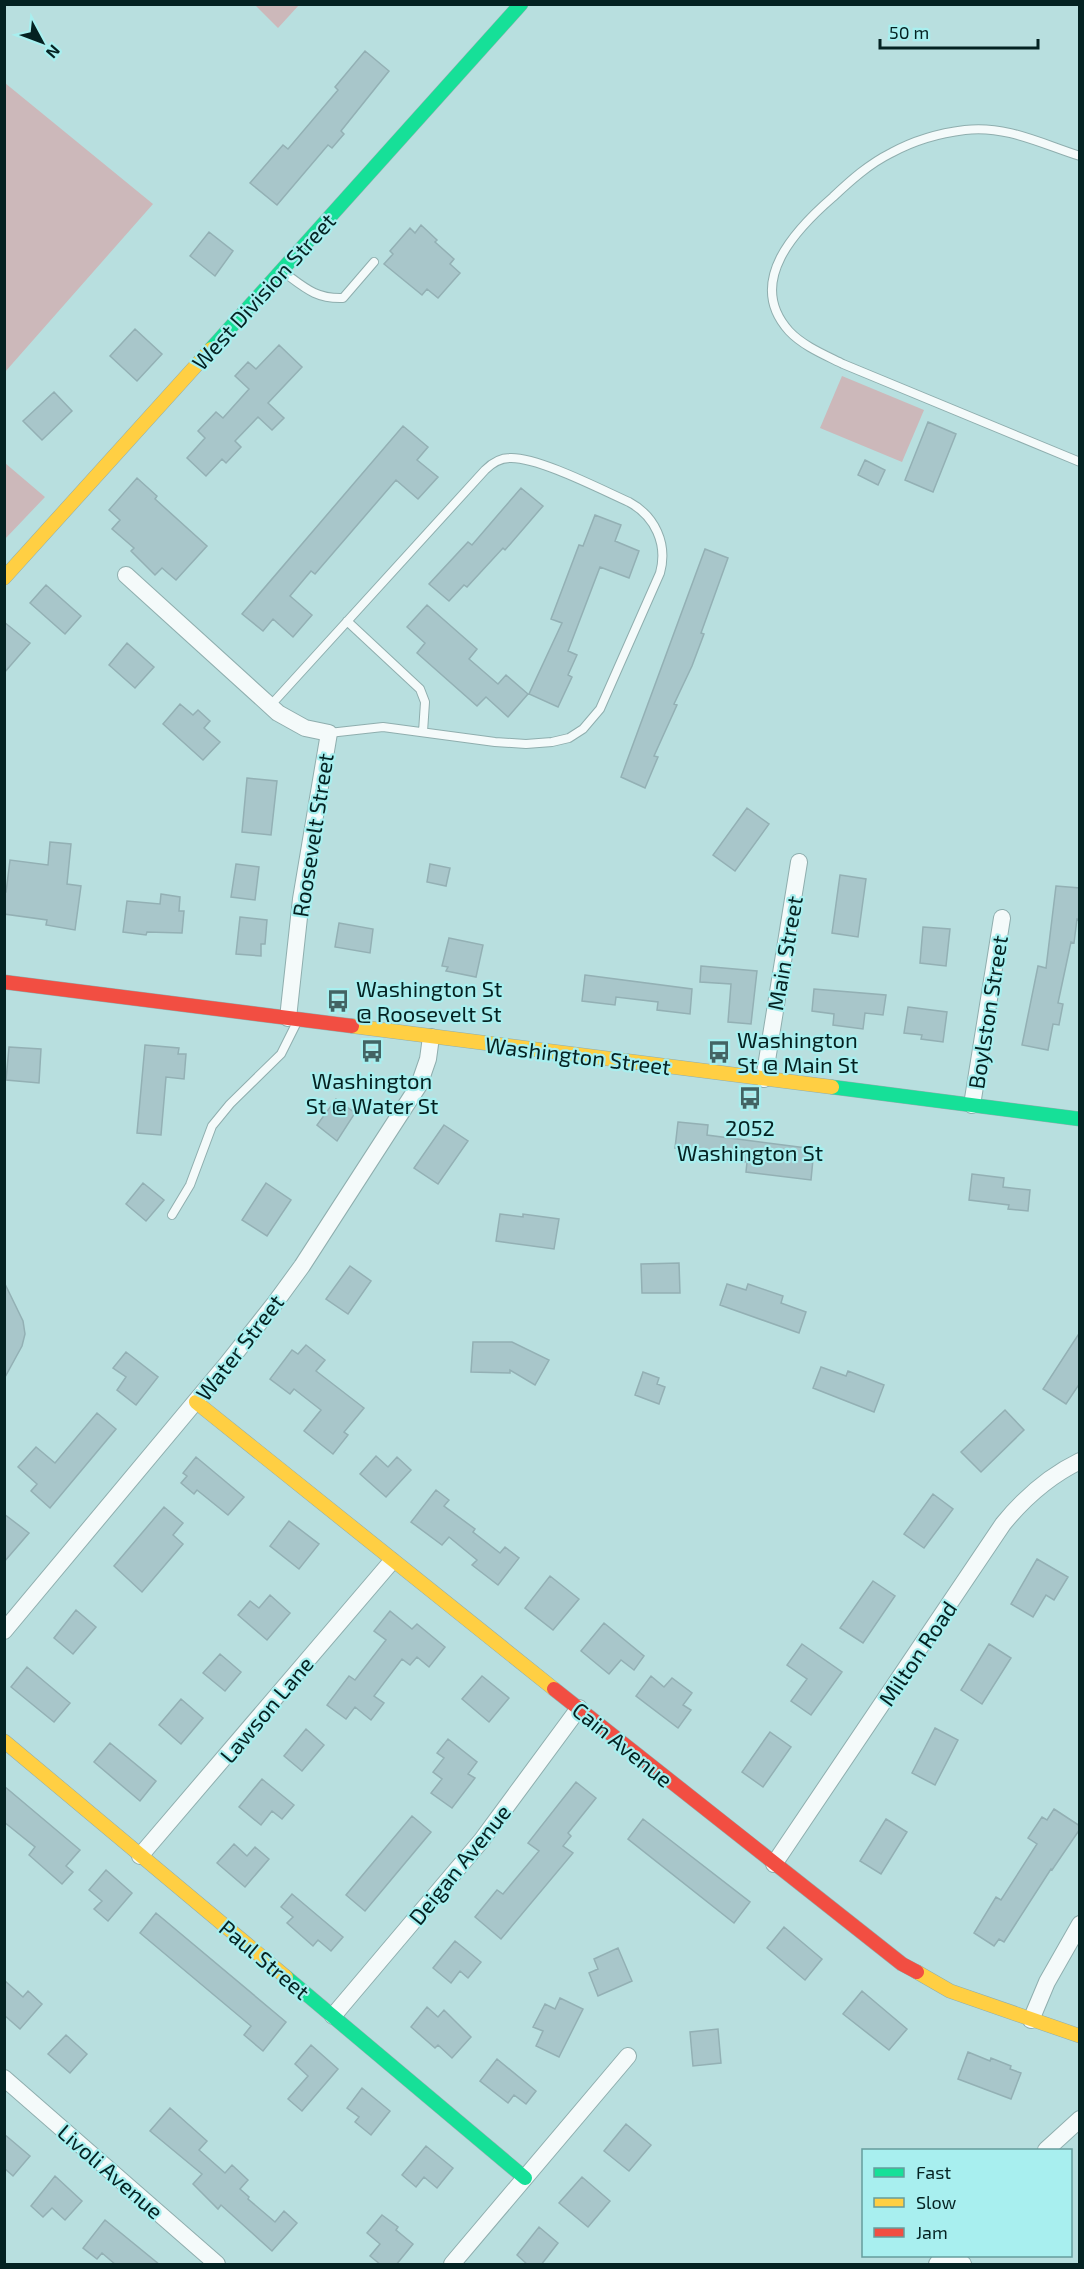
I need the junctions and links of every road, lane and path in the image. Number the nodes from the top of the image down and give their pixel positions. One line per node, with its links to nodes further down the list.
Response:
1 (521, 4): 4 (street, West Division Street)
2 (1080, 156): 5 (lane)
3 (374, 262): 4 (lane)
4 (282, 271): 7 (street, West Division Street)
5 (1080, 462)
6 (126, 575): 9 (street, Roosevelt Street)
7 (4, 578)
8 (347, 621): 9 (lane); 10 (lane); 10 (lane)
9 (270, 706): 11 (street, Roosevelt Street)
10 (423, 732): 11 (lane)
11 (329, 733): 15 (street, Roosevelt Street)
12 (799, 862): 17 (street, Main Street)
13 (1002, 918): 18 (street, Boylston Street)
14 (4, 982): 15 (street, Washington Street)
15 (293, 1018): 16 (street, Washington Street); 20 (lane)
16 (431, 1037): 17 (street, Washington Street); 21 (street, Water Street)
17 (764, 1079): 18 (street, Washington Street)
18 (972, 1105): 19 (street, Washington Street)
19 (1080, 1119)
20 (172, 1215)
21 (196, 1402): 23 (street, Cain Avenue); 24 (street, Water Street)
22 (1080, 1461): 28 (street, Milton Road)
23 (392, 1561): 25 (street, Cain Avenue); 27 (street, Lawson Lane)
24 (4, 1631)
25 (579, 1708): 28 (street, Cain Avenue); 30 (street, Deigan Avenue)
26 (4, 1741): 27 (street, Paul Street)
27 (140, 1856): 30 (street, Paul Street)
28 (774, 1864): 31 (street, Cain Avenue)
29 (1080, 1924): 31 (street)
30 (333, 2016): 37 (street, Paul Street)
31 (1031, 2020): 32 (street, Cain Avenue)
32 (1080, 2036)
33 (628, 2056): 37 (street)
34 (4, 2078): 38 (street, Livoli Avenue)
35 (1080, 2119): 36 (street)
36 (1048, 2149)
37 (525, 2178): 39 (street)
38 (217, 2265)
39 (452, 2265)

